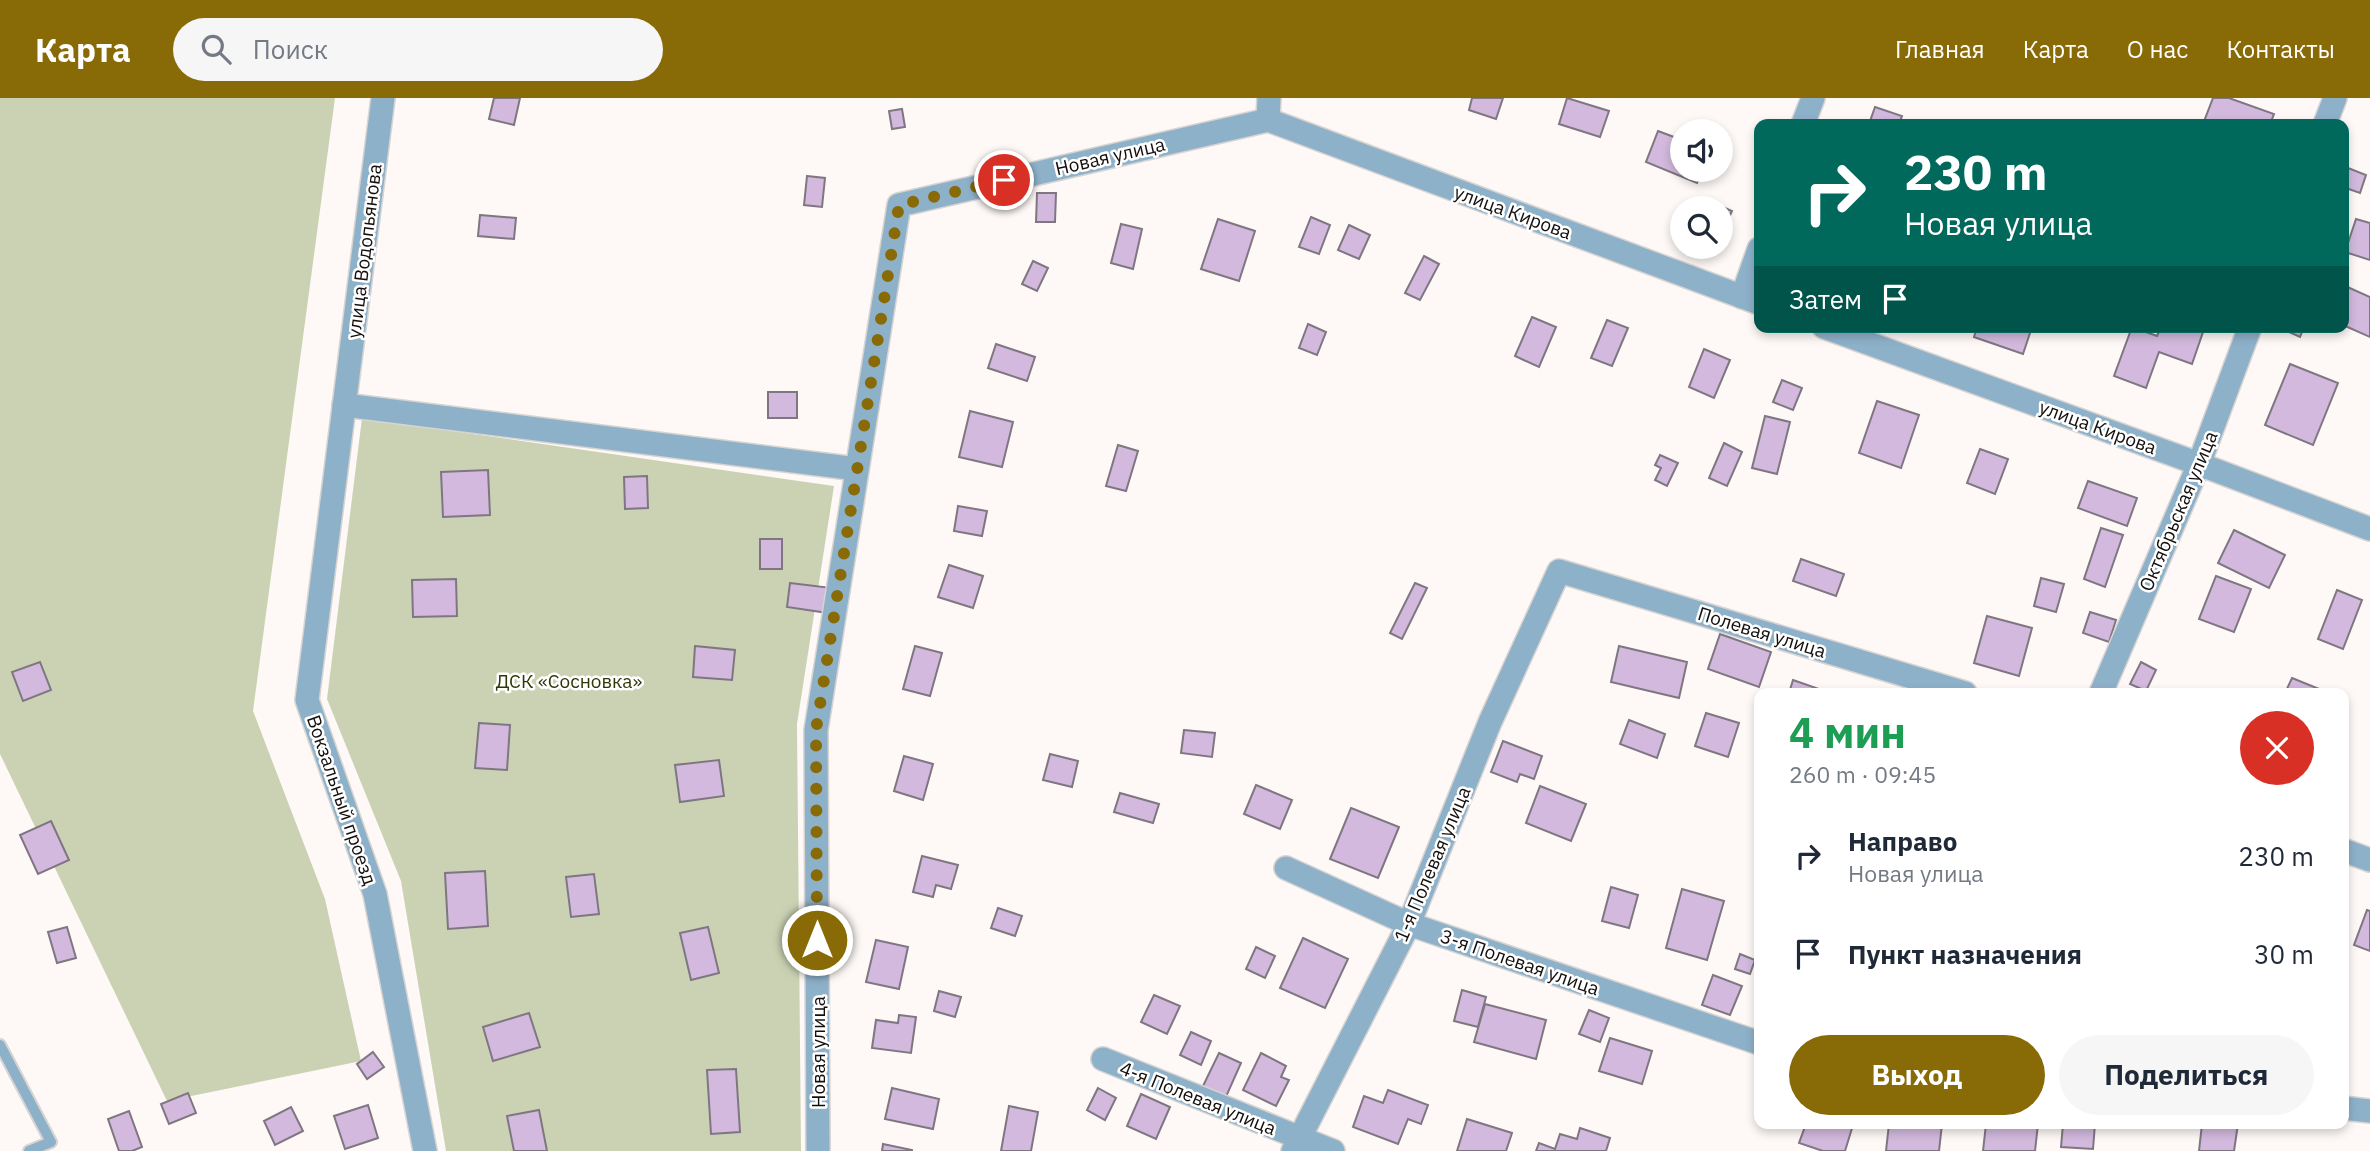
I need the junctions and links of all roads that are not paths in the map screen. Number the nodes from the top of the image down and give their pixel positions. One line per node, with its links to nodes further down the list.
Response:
1 (383, 98): 11 (street, улица Водопьянова)
2 (1813, 98): 5 (street)
3 (2335, 98): 6 (street)
4 (1268, 109): 8 (street, улица Кирова); 13 (street, Новая улица)
5 (1805, 119)
6 (2327, 119)
7 (1754, 277): 8 (street)
8 (1750, 300)
9 (1840, 333): 12 (street, улица Кирова)
10 (2248, 333): 12 (street, Октябрьская улица)
11 (344, 405): 13 (street); 29 (street, Вокзальный проезд)
12 (2199, 464): 14 (street, улица Кирова); 17 (street, Октябрьская улица)
13 (857, 469): 30 (street, Новая улица)
14 (2370, 529)
15 (1559, 571): 16 (street, Полевая улица); 21 (street, 1-я Полевая улица)
16 (1948, 688)
17 (2103, 688)
18 (2349, 852): 19 (street)
19 (2370, 859)
20 (1286, 868): 21 (street, 3-я Полевая улица)
21 (1409, 924): 22 (street, 3-я Полевая улица); 27 (street, 1-я Полевая улица)
22 (1754, 1041)
23 (0, 1045): 28 (lane)
24 (1103, 1059): 27 (street, 4-я Полевая улица)
25 (2349, 1109): 26 (street)
26 (2370, 1111)
27 (1296, 1145): 31 (street, 4-я Полевая улица)
28 (29, 1151)
29 (425, 1151)
30 (818, 1151)
31 (1334, 1151)

